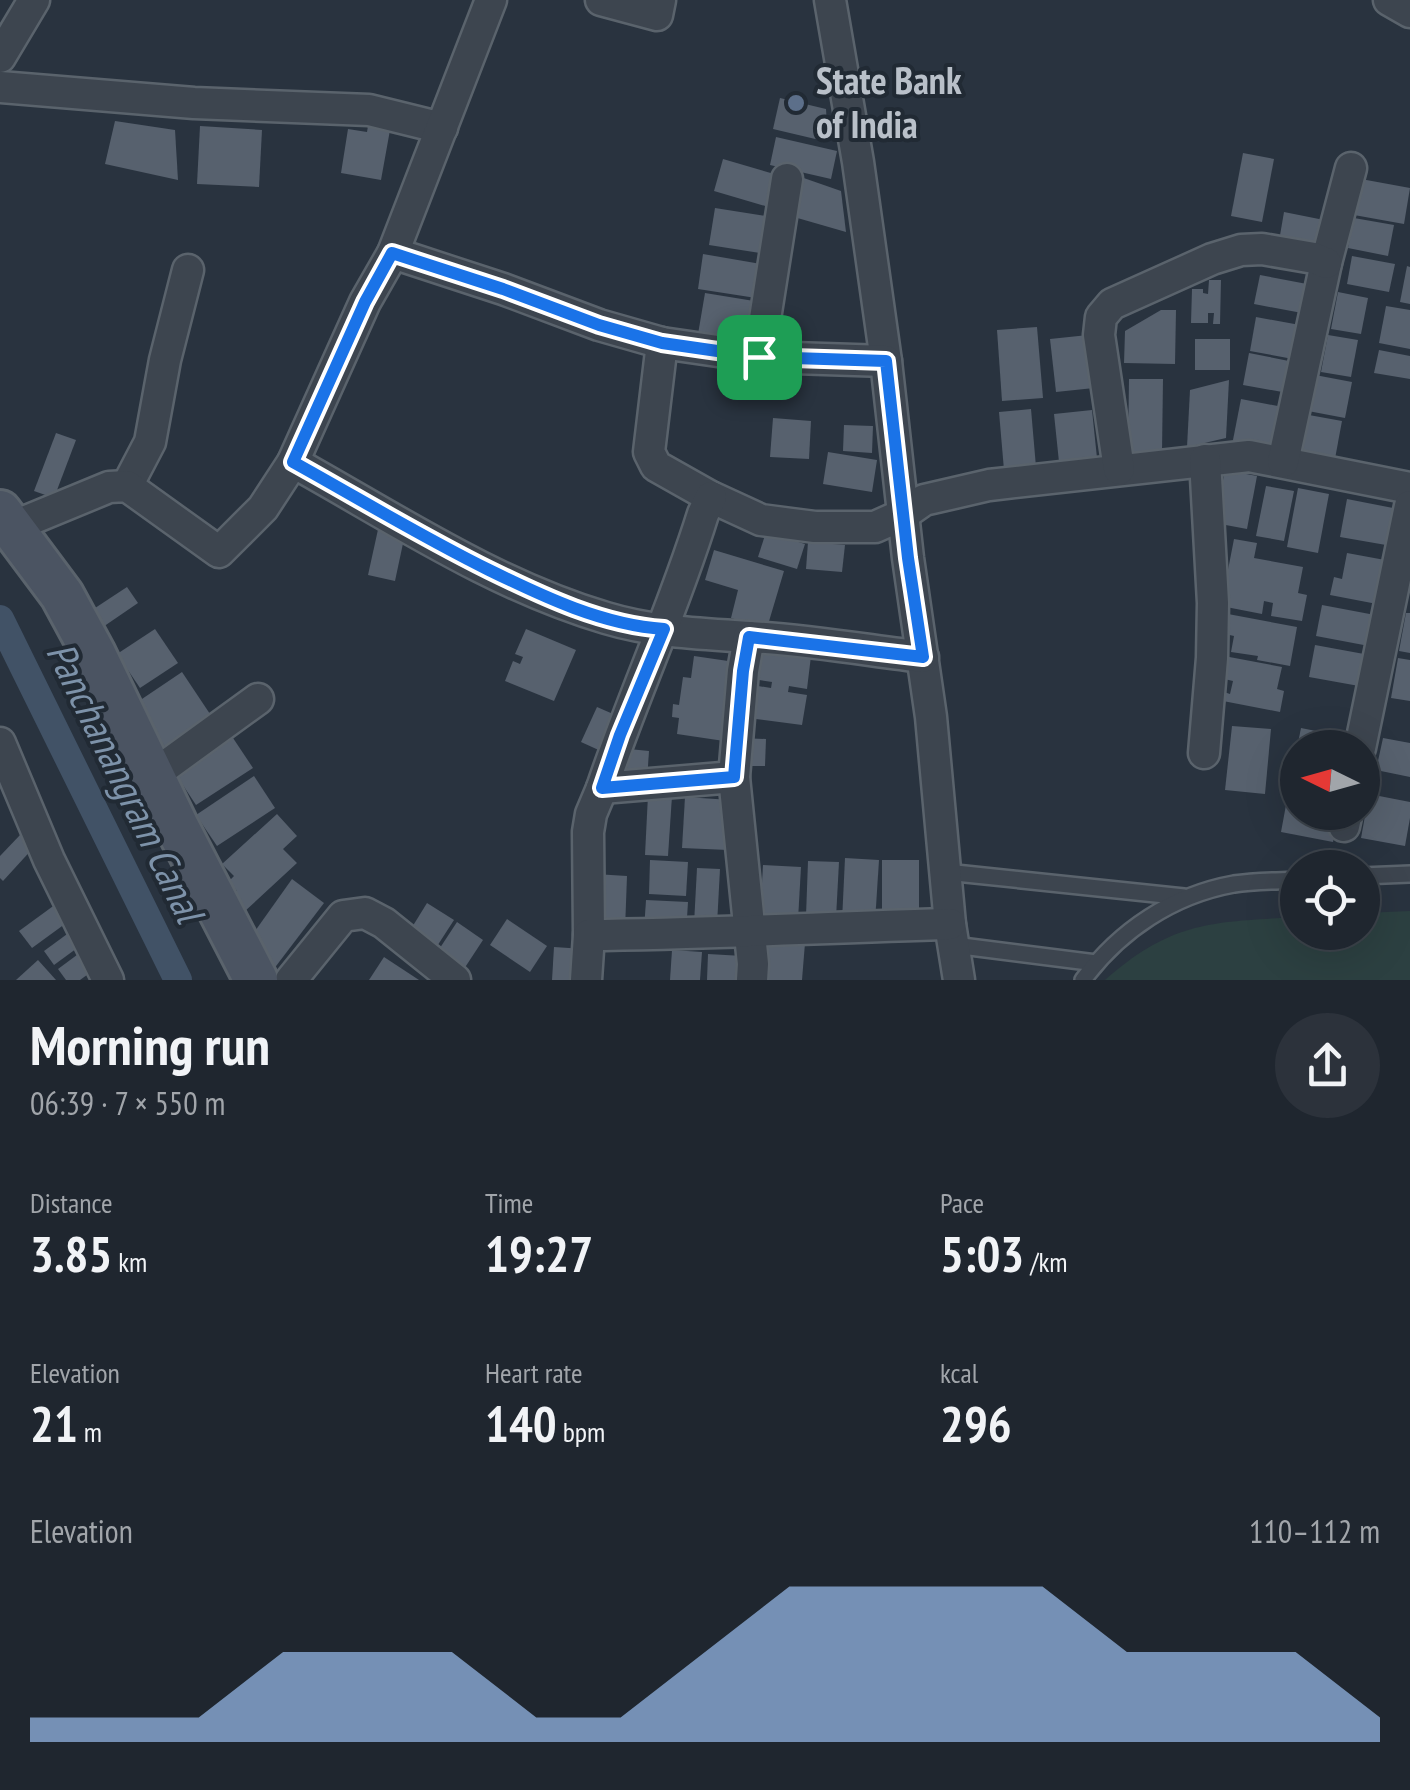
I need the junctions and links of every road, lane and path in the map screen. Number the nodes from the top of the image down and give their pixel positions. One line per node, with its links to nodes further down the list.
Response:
1 (34, 0): 8 (street)
2 (491, 0): 10 (street)
3 (600, 0): 4 (street)
4 (660, 0)
5 (830, 0): 18 (street)
6 (1389, 0): 7 (street)
7 (1410, 12)
8 (4, 41)
9 (0, 87): 10 (street)
10 (442, 128): 13 (street)
11 (1351, 168): 14 (street)
12 (788, 178): 17 (street)
13 (392, 253): 16 (street); 20 (street)
14 (1326, 263): 21 (street); 22 (street)
15 (188, 270): 23 (street)
16 (662, 343): 17 (street); 25 (street)
17 (759, 357): 18 (street)
18 (886, 361): 27 (street)
19 (1204, 460): 21 (street); 22 (street); 35 (street)
20 (293, 462): 23 (street); 29 (street)
21 (1283, 462): 24 (street)
22 (1119, 470): 27 (street)
23 (127, 486): 28 (street)
24 (1410, 488)
25 (711, 497): 27 (street); 29 (street)
26 (1410, 506): 33 (street)
27 (904, 514): 31 (street)
28 (6, 520): 36 (street)
29 (664, 629): 30 (street); 38 (street)
30 (749, 637): 31 (street); 37 (street)
31 (923, 657): 39 (street)
32 (258, 699): 36 (street)
33 (1364, 730)
34 (0, 744): 48 (street)
35 (1204, 752)
36 (152, 776): 49 (street)
37 (734, 777): 38 (street); 44 (street)
38 (602, 788): 45 (street)
39 (946, 872): 43 (lane); 46 (street)
40 (1410, 874): 41 (lane)
41 (1380, 875)
42 (1280, 881): 43 (lane)
43 (1184, 897): 47 (lane)
44 (749, 929): 45 (street); 46 (street); 53 (street)
45 (589, 935): 52 (street)
46 (952, 935): 47 (lane); 54 (street)
47 (1096, 963): 55 (lane)
48 (108, 980)
49 (256, 980)
50 (291, 980): 51 (street)
51 (454, 980)
52 (586, 980)
53 (752, 980)
54 (959, 980)
55 (1084, 980)

